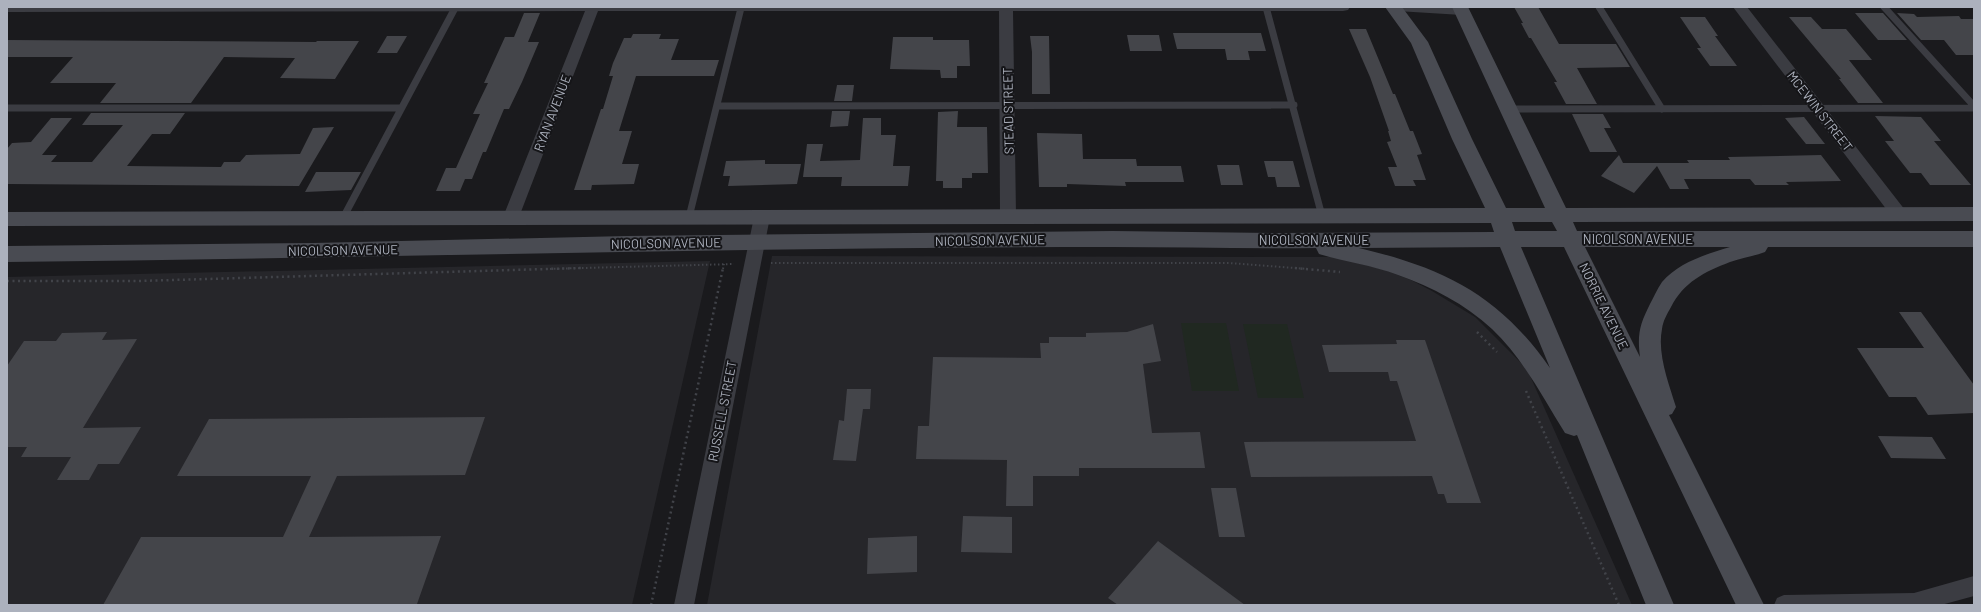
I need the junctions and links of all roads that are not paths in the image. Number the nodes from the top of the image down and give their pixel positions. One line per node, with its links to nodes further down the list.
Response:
1 (274, 7): 9 (street); 10 (street)
2 (1266, 7): 3 (street); 13 (street); 15 (lane)
3 (1343, 7)
4 (1394, 7): 26 (main road)
5 (1397, 7): 14 (street)
6 (1599, 7): 22 (lane)
7 (1740, 7): 23 (street, MCEWIN STREET)
8 (1884, 7): 18 (lane)
9 (7, 8)
10 (455, 8): 11 (street); 20 (lane)
11 (593, 8): 12 (street); 30 (street, RYAN AVENUE)
12 (733, 8): 13 (street); 16 (lane)
13 (1006, 8): 17 (street, STEAD STREET)
14 (1461, 9): 21 (main road, NORRIE AVENUE)
15 (1294, 105): 17 (lane); 29 (lane)
16 (717, 106): 17 (lane); 31 (lane)
17 (1008, 106): 25 (street, STEAD STREET)
18 (1974, 107): 23 (lane)
19 (7, 108): 20 (lane)
20 (401, 108): 33 (lane)
21 (1509, 109): 22 (lane); 27 (main road, NORRIE AVENUE)
22 (1662, 109): 23 (lane)
23 (1818, 109): 24 (street, MCEWIN STREET)
24 (1899, 214): 27 (main road, NICOLSON AVENUE); 28 (main road, NICOLSON AVENUE)
25 (1008, 215): 29 (main road, NICOLSON AVENUE); 32 (main road, NICOLSON AVENUE)
26 (1499, 215): 27 (main road, NICOLSON AVENUE); 29 (main road, NICOLSON AVENUE); 35 (main road)
27 (1559, 215): 36 (main road, NORRIE AVENUE)
28 (1973, 215)
29 (1322, 216)
30 (511, 217): 31 (main road, NICOLSON AVENUE); 33 (main road, NICOLSON AVENUE)
31 (689, 217): 32 (main road, NICOLSON AVENUE)
32 (762, 217): 40 (street, RUSSELL STREET)
33 (343, 218): 34 (main road, NICOLSON AVENUE)
34 (7, 219)
35 (1507, 239): 36 (main road, NICOLSON AVENUE); 39 (main road, NICOLSON AVENUE); 43 (main road)
36 (1571, 239): 37 (main road, NICOLSON AVENUE); 42 (main road, NORRIE AVENUE)
37 (1796, 239): 38 (main road, NICOLSON AVENUE); 42 (main road)
38 (1974, 239)
39 (1277, 241): 40 (main road, NICOLSON AVENUE); 43 (main road)
40 (756, 242): 41 (main road, NICOLSON AVENUE); 45 (street, RUSSELL STREET)
41 (7, 254)
42 (1682, 464): 47 (main road, NORRIE AVENUE)
43 (1605, 474): 46 (main road)
44 (1974, 586): 48 (street)
45 (684, 605)
46 (1660, 605)
47 (1750, 605)
48 (1784, 605)

